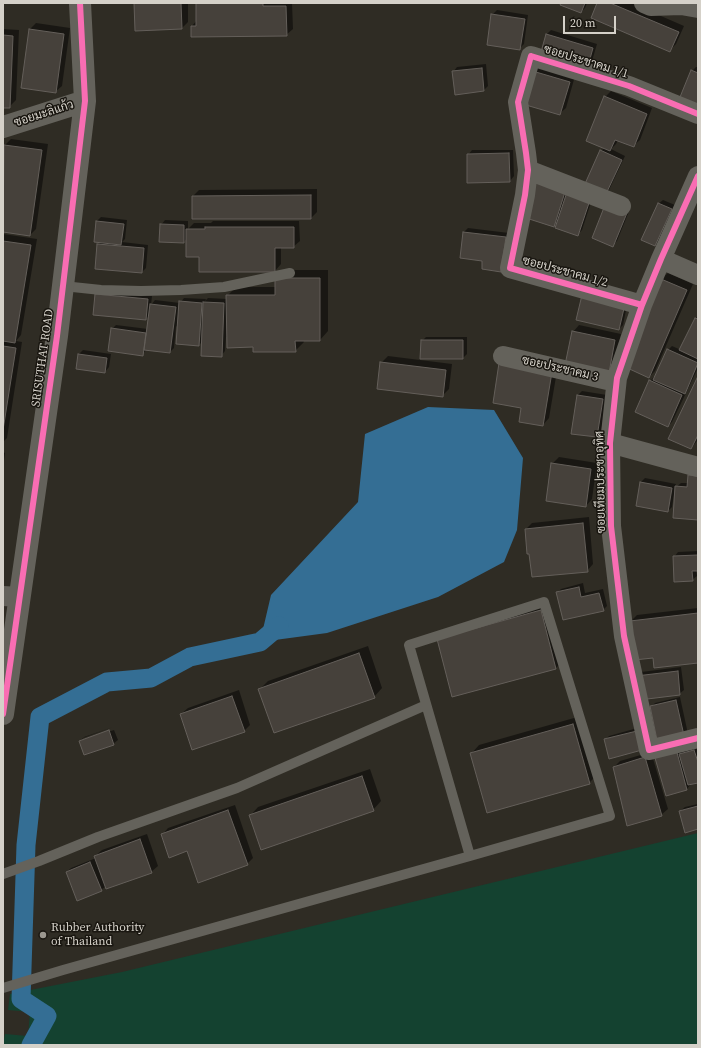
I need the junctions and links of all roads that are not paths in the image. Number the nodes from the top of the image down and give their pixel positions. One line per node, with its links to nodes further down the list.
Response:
1 (80, 3): 4 (street, SRISUTHAT ROAD)
2 (644, 3): 3 (street)
3 (698, 8)
4 (85, 101): 6 (street, ซอยมะลิแก้ว); 13 (street, SRISUTHAT ROAD)
5 (698, 114): 7 (street, ซอยประชาคม 1/1)
6 (3, 127)
7 (528, 170): 9 (street); 14 (street, ซอยประชาคม 1/2)
8 (698, 176): 10 (street, ซอยเทียมประชาอุทิศ)
9 (621, 206)
10 (660, 259): 12 (street); 14 (street, ซอยเทียมประชาอุทิศ)
11 (290, 273): 13 (lane)
12 (698, 275)
13 (63, 286): 19 (street, SRISUTHAT ROAD)
14 (642, 305): 16 (street, ซอยเทียมประชาอุทิศ)
15 (503, 356): 16 (street, ซอยประชาคม 3)
16 (616, 382): 17 (street, ซอยเทียมประชาอุทิศ)
17 (610, 443): 18 (street); 22 (street, ซอยเทียมประชาอุทิศ)
18 (697, 463)
19 (12, 597): 21 (street, SRISUTHAT ROAD)
20 (426, 705): 23 (lane); 23 (lane); 24 (lane)
21 (3, 714)
22 (698, 738)
23 (470, 856): 25 (lane)
24 (5, 873)
25 (5, 988)

